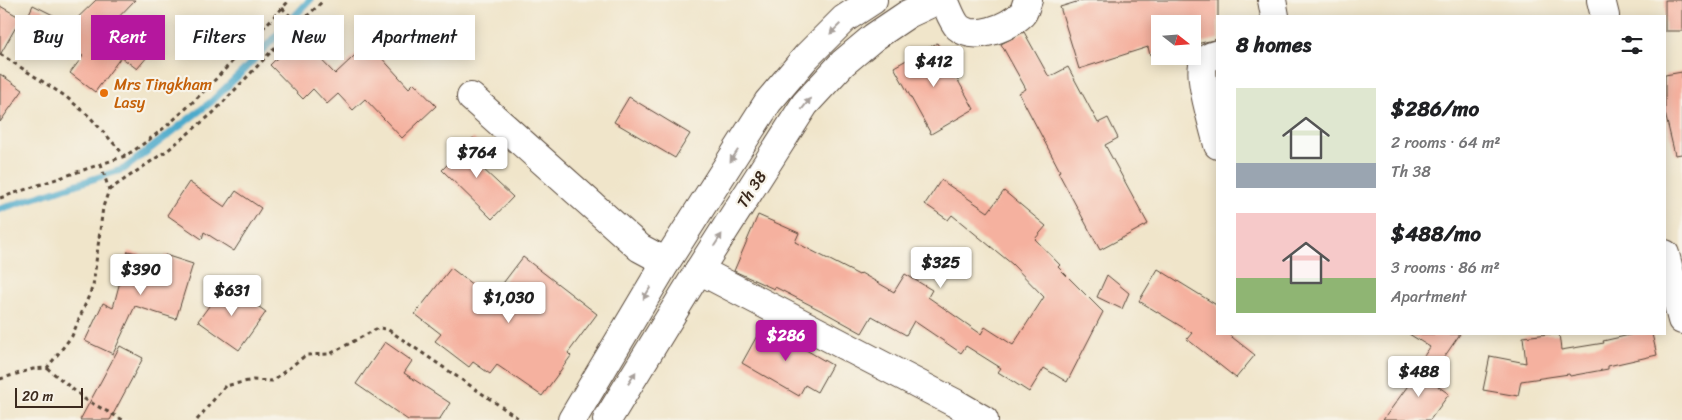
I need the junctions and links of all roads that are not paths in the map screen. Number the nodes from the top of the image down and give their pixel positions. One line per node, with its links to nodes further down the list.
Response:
1 (873, 0): 13 (street, Th 38, one-way to 13)
2 (938, 0): 14 (street, Th 38, one-way to 2)
3 (944, 0): 4 (street)
4 (1028, 0)
5 (1272, 0): 7 (street)
6 (1601, 0): 8 (street)
7 (1275, 15)
8 (1605, 15)
9 (1216, 54): 11 (street)
10 (471, 97): 13 (street)
11 (1216, 136)
12 (1666, 259): 15 (street)
13 (666, 262): 17 (street, Th 38, one-way to 17)
14 (699, 270): 16 (street); 18 (street, Th 38, one-way to 14)
15 (1682, 320)
16 (950, 411): 19 (street)
17 (572, 420)
18 (607, 420)
19 (984, 420)

